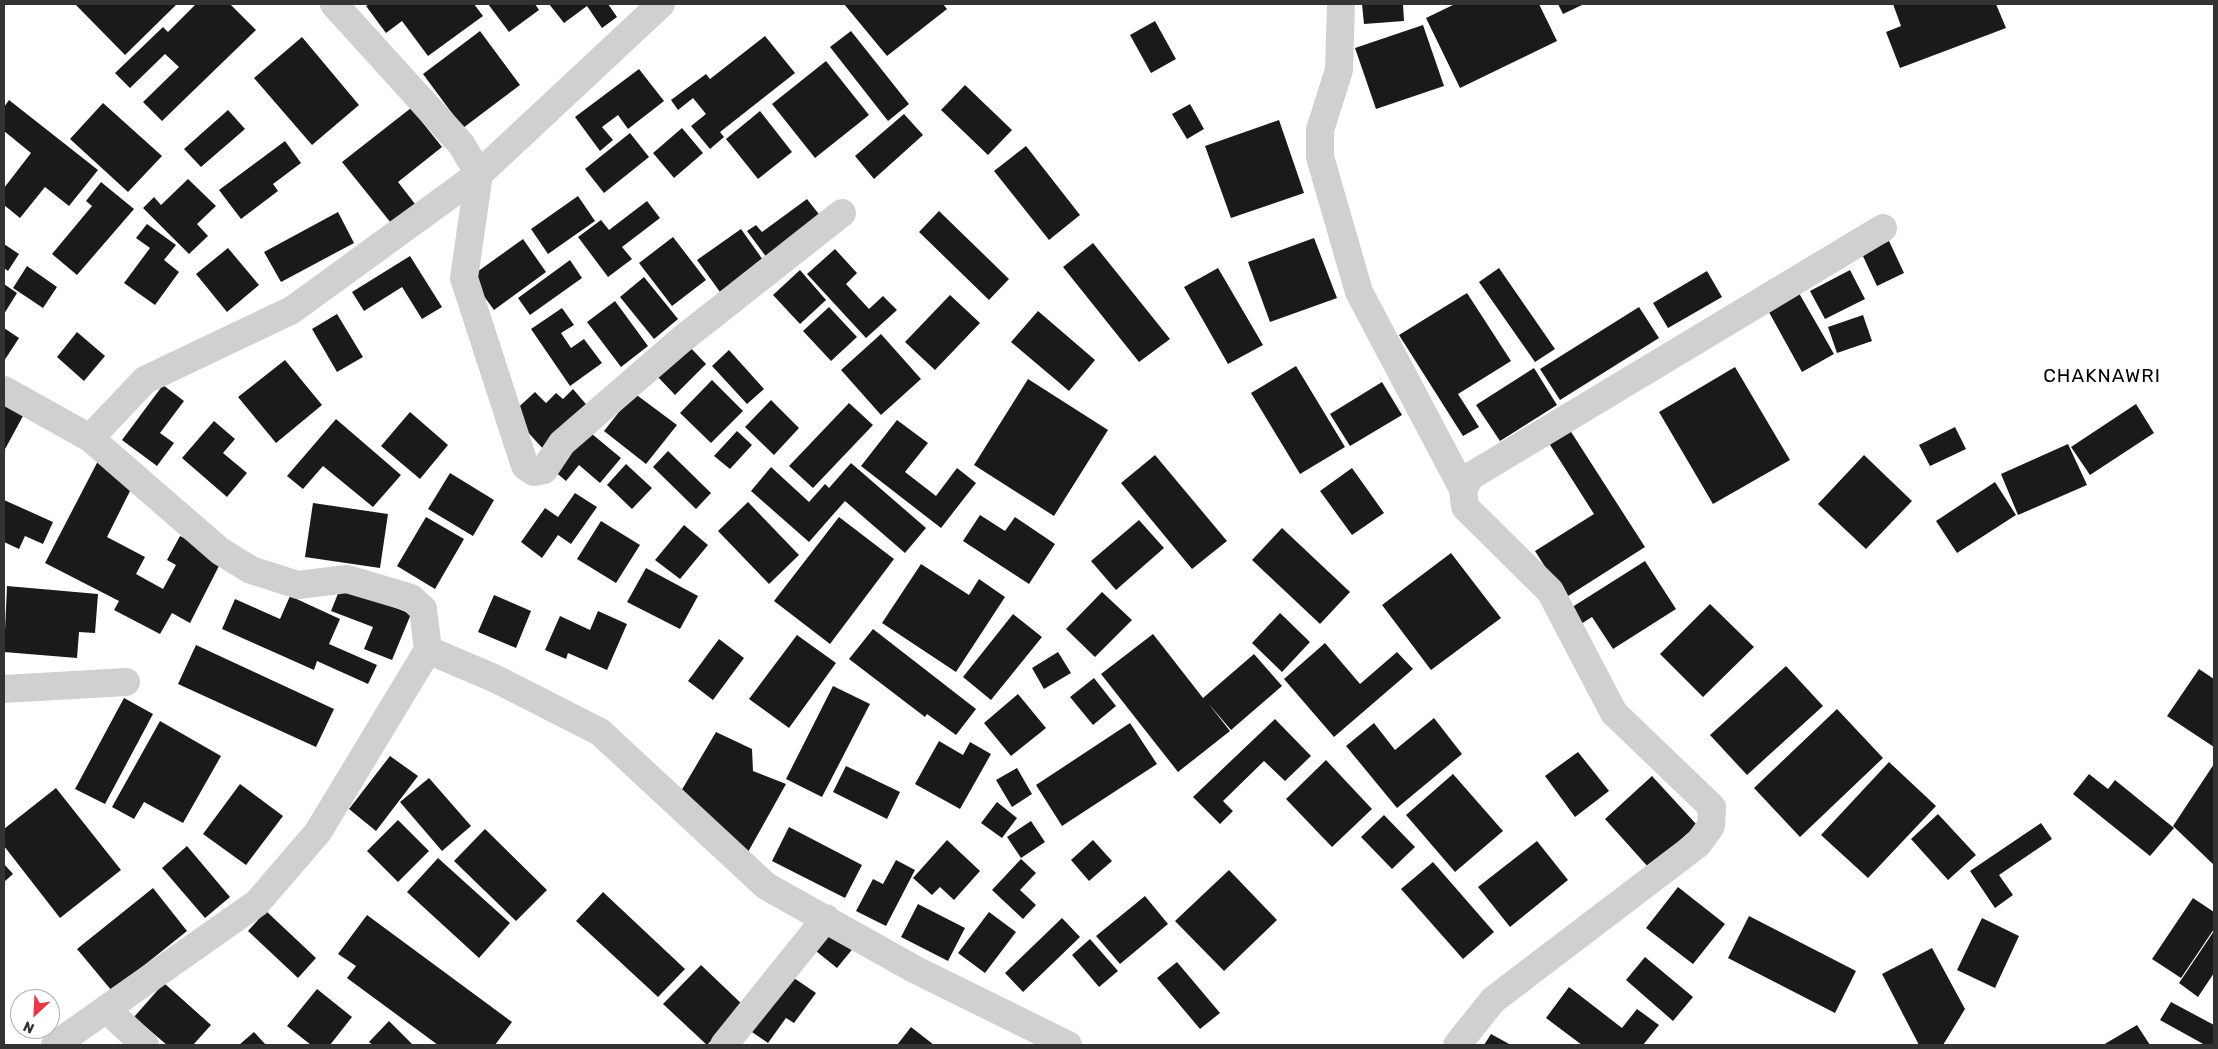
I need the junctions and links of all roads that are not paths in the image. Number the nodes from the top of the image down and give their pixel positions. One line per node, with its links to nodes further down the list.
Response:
1 (334, 4): 4 (street)
2 (661, 4): 4 (street)
3 (1341, 4): 9 (street)
4 (479, 174): 5 (street); 8 (street)
5 (842, 213)
6 (1883, 228): 9 (street)
7 (4, 390): 8 (street)
8 (90, 438): 10 (street)
9 (1464, 489): 19 (street)
10 (428, 650): 13 (street); 14 (street)
11 (126, 682): 12 (street)
12 (4, 689)
13 (826, 918): 17 (street); 18 (street)
14 (106, 1009): 15 (street); 16 (street)
15 (55, 1045)
16 (144, 1045)
17 (724, 1045)
18 (1068, 1045)
19 (1457, 1045)

